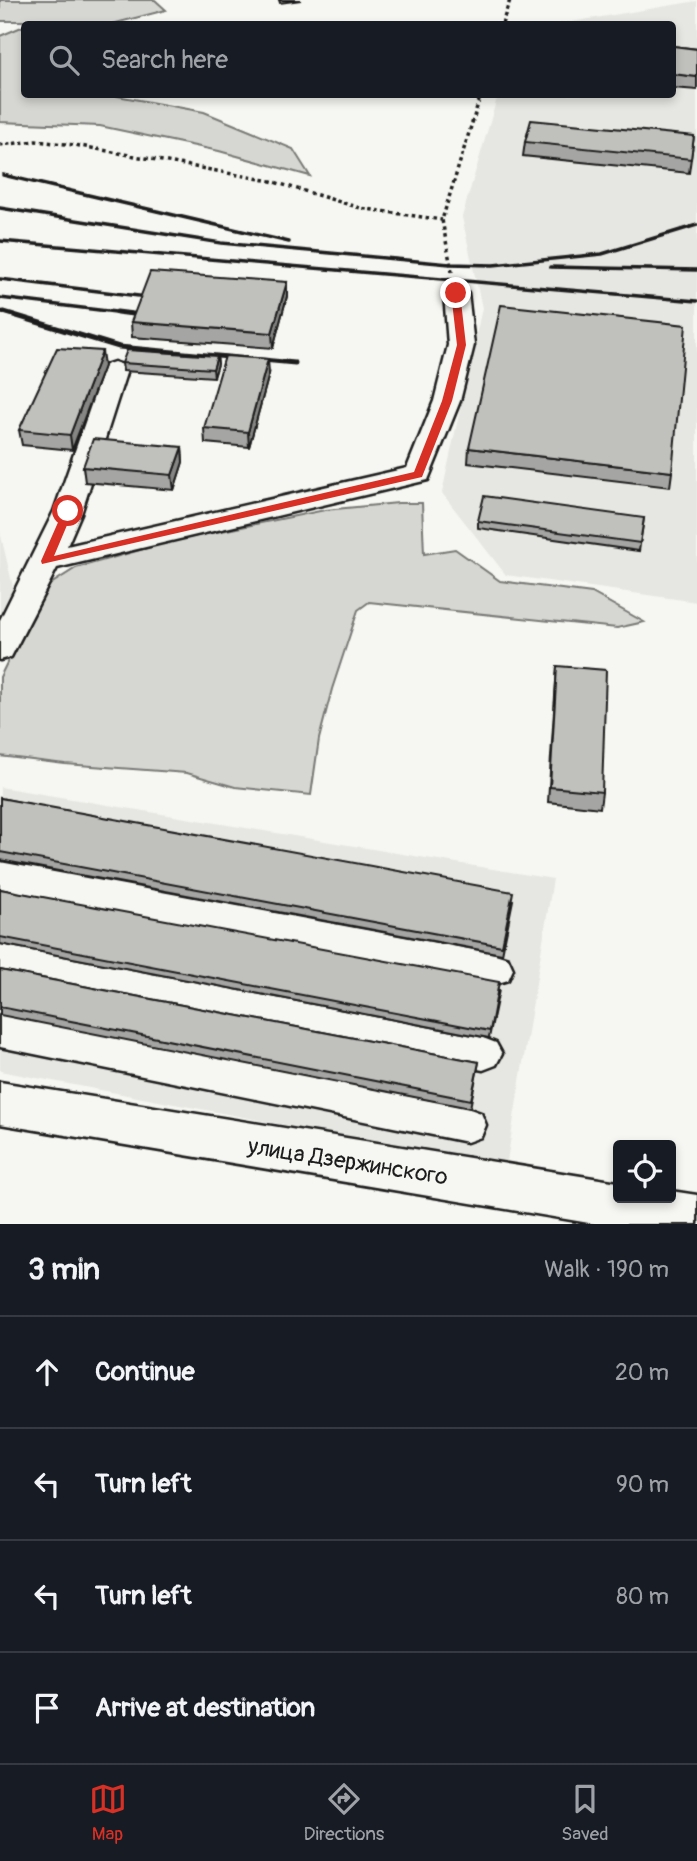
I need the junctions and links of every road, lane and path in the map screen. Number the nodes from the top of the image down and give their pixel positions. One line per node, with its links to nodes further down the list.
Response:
1 (510, 0): 2 (path)
2 (503, 21)
3 (480, 98): 5 (path)
4 (0, 145): 5 (path)
5 (442, 220): 6 (path)
6 (450, 253)
7 (456, 293): 9 (lane)
8 (114, 370): 9 (lane)
9 (46, 561): 10 (lane)
10 (0, 649)
11 (0, 876): 13 (lane)
12 (0, 960): 15 (lane)
13 (495, 969)
14 (0, 1031): 17 (lane)
15 (483, 1054)
16 (0, 1104): 18 (main road, улица Дзержинского)
17 (467, 1125)
18 (697, 1218)

